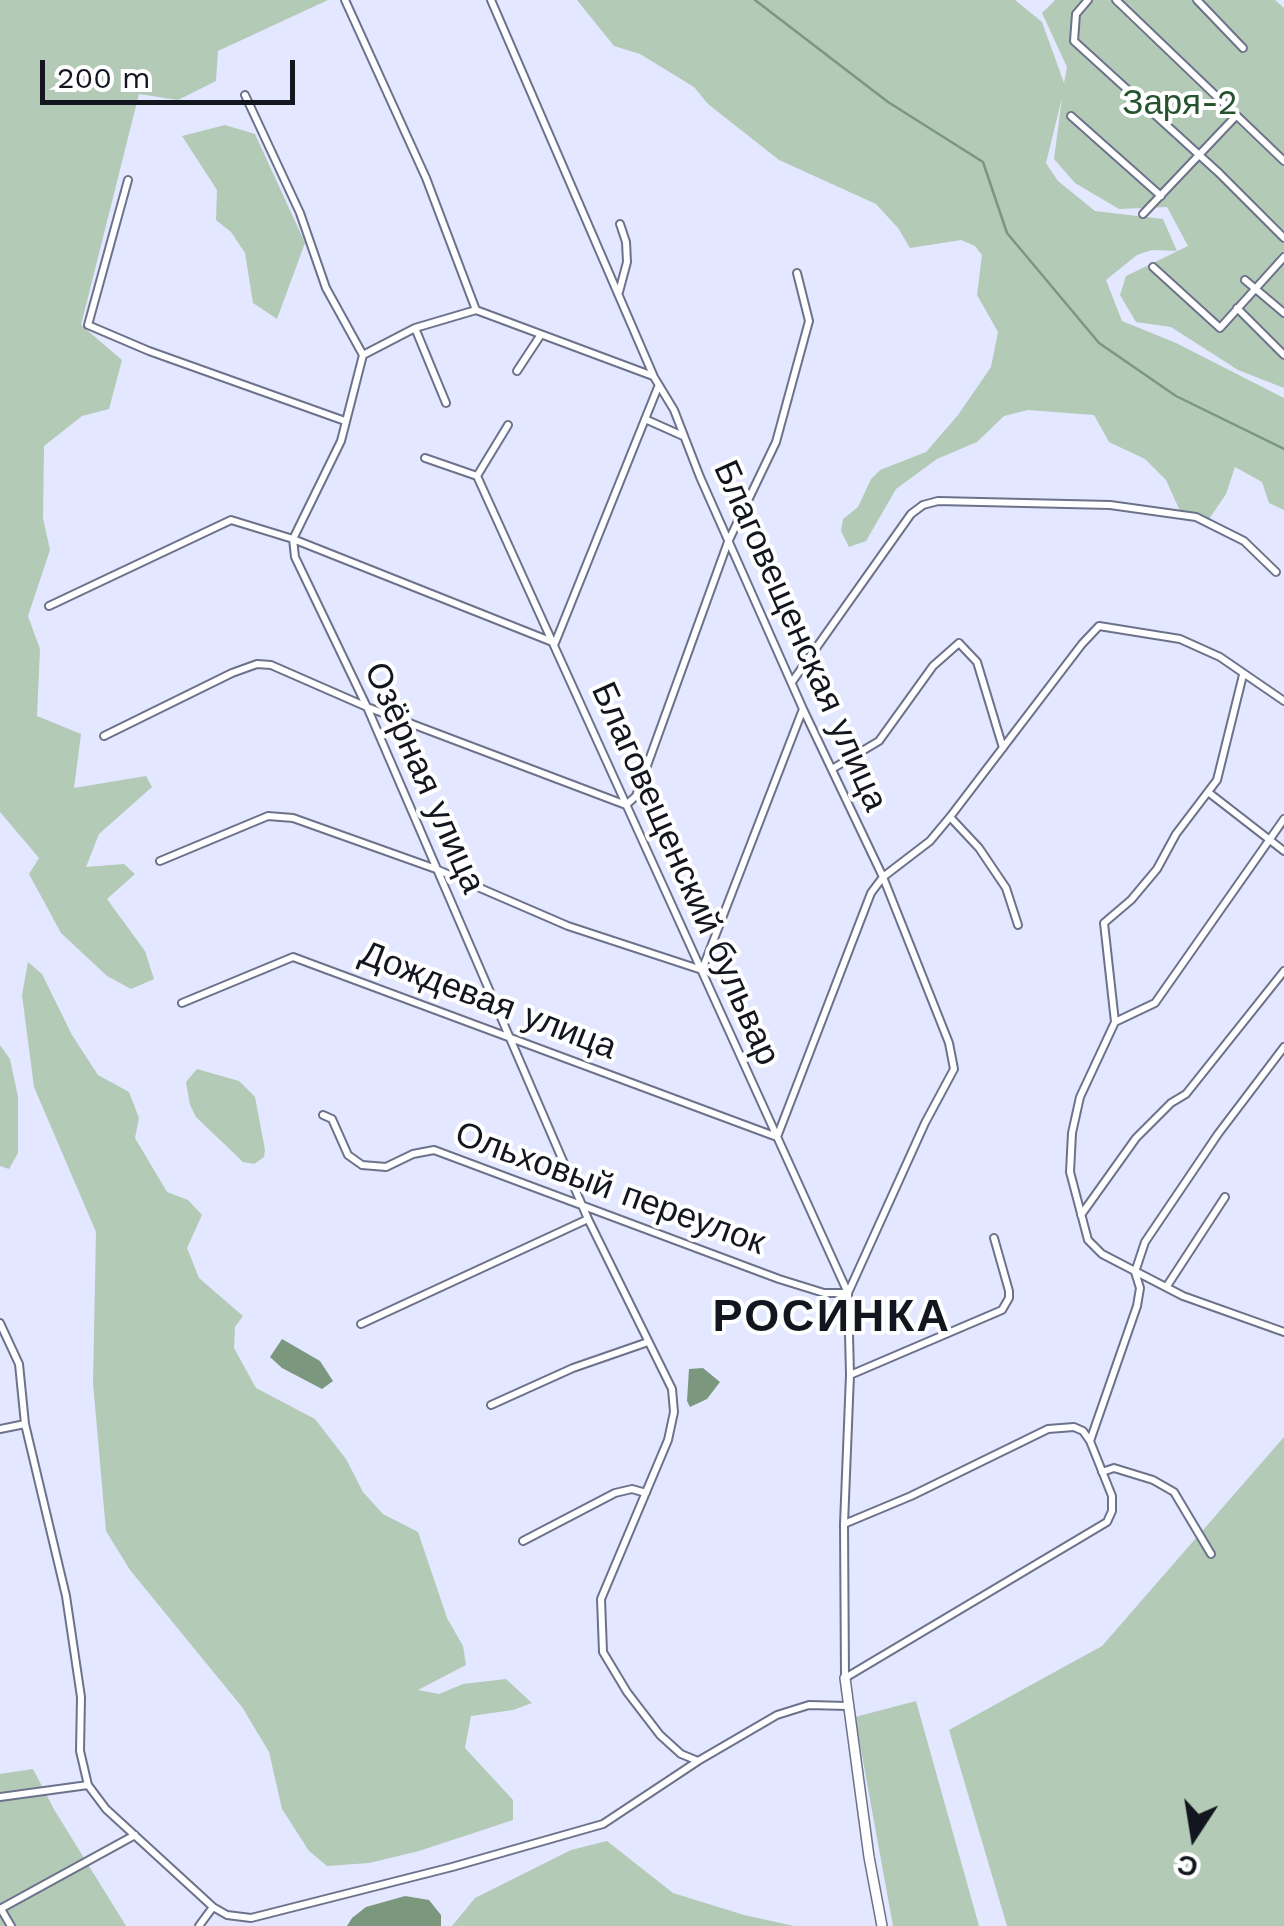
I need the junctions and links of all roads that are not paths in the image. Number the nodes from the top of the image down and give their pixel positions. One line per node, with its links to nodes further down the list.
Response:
1 (345, 0): 24 (street)
2 (491, 0): 22 (street, Благовещенская улица)
3 (1088, 0): 10 (street)
4 (1116, 0): 9 (street)
5 (1198, 0): 6 (street)
6 (1243, 48)
7 (245, 95): 28 (street)
8 (1071, 116): 13 (street)
9 (1236, 116): 10 (street); 11 (street)
10 (1197, 154): 13 (street); 16 (street)
11 (1284, 161)
12 (128, 180): 35 (street)
13 (1161, 196): 14 (street)
14 (1143, 214)
15 (620, 224): 22 (street)
16 (1284, 238)
17 (1284, 257): 21 (street)
18 (1153, 267): 23 (street)
19 (796, 273): 41 (street)
20 (1245, 280): 21 (street)
21 (1256, 287): 23 (street); 25 (street)
22 (619, 294): 31 (street, Благовещенская улица)
23 (1237, 308): 29 (street)
24 (476, 310): 26 (street); 27 (street)
25 (1284, 313)
26 (414, 328): 28 (street); 33 (street)
27 (540, 336): 30 (street); 31 (street)
28 (363, 355): 35 (street)
29 (1284, 355)
30 (516, 370)
31 (654, 377): 32 (street, Благовещенская улица)
32 (658, 386): 34 (street); 37 (street, Благовещенская улица)
33 (446, 403)
34 (645, 418): 37 (street); 44 (street)
35 (345, 421): 40 (street)
36 (508, 425): 39 (street)
37 (684, 437): 41 (street, Благовещенская улица)
38 (425, 458): 39 (street)
39 (477, 476): 44 (street, Благовещенский бульвар)
40 (293, 539): 43 (street); 44 (street); 48 (street, Озёрная улица)
41 (728, 542): 46 (street, Благовещенская улица); 54 (street)
42 (1276, 572): 46 (street)
43 (49, 606)
44 (555, 643): 54 (street, Благовещенский бульвар)
45 (1243, 675): 47 (street); 51 (street); 53 (street)
46 (792, 682): 49 (street, Благовещенская улица)
47 (1284, 701)
48 (366, 707): 50 (street); 54 (street); 60 (street, Озёрная улица)
49 (802, 710): 52 (street, Благовещенская улица); 63 (street)
50 (104, 736)
51 (1003, 750): 52 (street); 55 (street)
52 (832, 768): 61 (street, Благовещенская улица)
53 (1208, 792): 57 (street); 66 (street)
54 (626, 805): 63 (street, Благовещенский бульвар)
55 (950, 817): 61 (street); 62 (street)
56 (1284, 819): 57 (street)
57 (1273, 840): 58 (street); 66 (street)
58 (1284, 851)
59 (160, 861): 60 (street)
60 (436, 869): 63 (street); 67 (street, Озёрная улица)
61 (883, 877): 70 (street); 78 (street, Благовещенская улица)
62 (1018, 925)
63 (702, 970): 70 (street, Благовещенский бульвар)
64 (1284, 971): 73 (street)
65 (182, 1002): 67 (street, Дождевая улица)
66 (1114, 1022): 73 (street)
67 (512, 1036): 70 (street, Дождевая улица); 72 (street, Озёрная улица)
68 (1284, 1046): 76 (street)
69 (324, 1115): 72 (street, Ольховый переулок)
70 (777, 1136): 78 (street, Благовещенский бульвар)
71 (1225, 1197): 77 (street)
72 (583, 1205): 74 (street, Озёрная улица); 78 (street, Ольховый переулок)
73 (1081, 1215): 76 (street)
74 (588, 1219): 80 (street); 83 (street, Озёрная улица)
75 (994, 1238): 84 (street)
76 (1135, 1272): 77 (street); 88 (street)
77 (1166, 1286): 81 (street)
78 (848, 1293): 84 (street)
79 (0, 1323): 82 (street)
80 (362, 1324)
81 (1284, 1332)
82 (3, 1333): 86 (street)
83 (648, 1342): 85 (street); 90 (street, Озёрная улица)
84 (850, 1375): 91 (street)
85 (491, 1405)
86 (25, 1424): 87 (street); 97 (street)
87 (0, 1428)
88 (1090, 1441): 89 (street); 91 (street)
89 (1102, 1472): 93 (street); 94 (street)
90 (646, 1493): 92 (street); 96 (street, Озёрная улица)
91 (844, 1524): 94 (street)
92 (523, 1540)
93 (1211, 1554)
94 (845, 1678): 95 (street)
95 (847, 1706): 96 (street); 104 (street)
96 (698, 1761): 101 (street)
97 (88, 1784): 98 (street); 99 (street)
98 (0, 1797)
99 (134, 1835): 100 (street); 101 (street)
100 (0, 1908): 102 (street)
101 (212, 1908): 103 (street)
102 (11, 1926)
103 (198, 1926)
104 (882, 1926)

